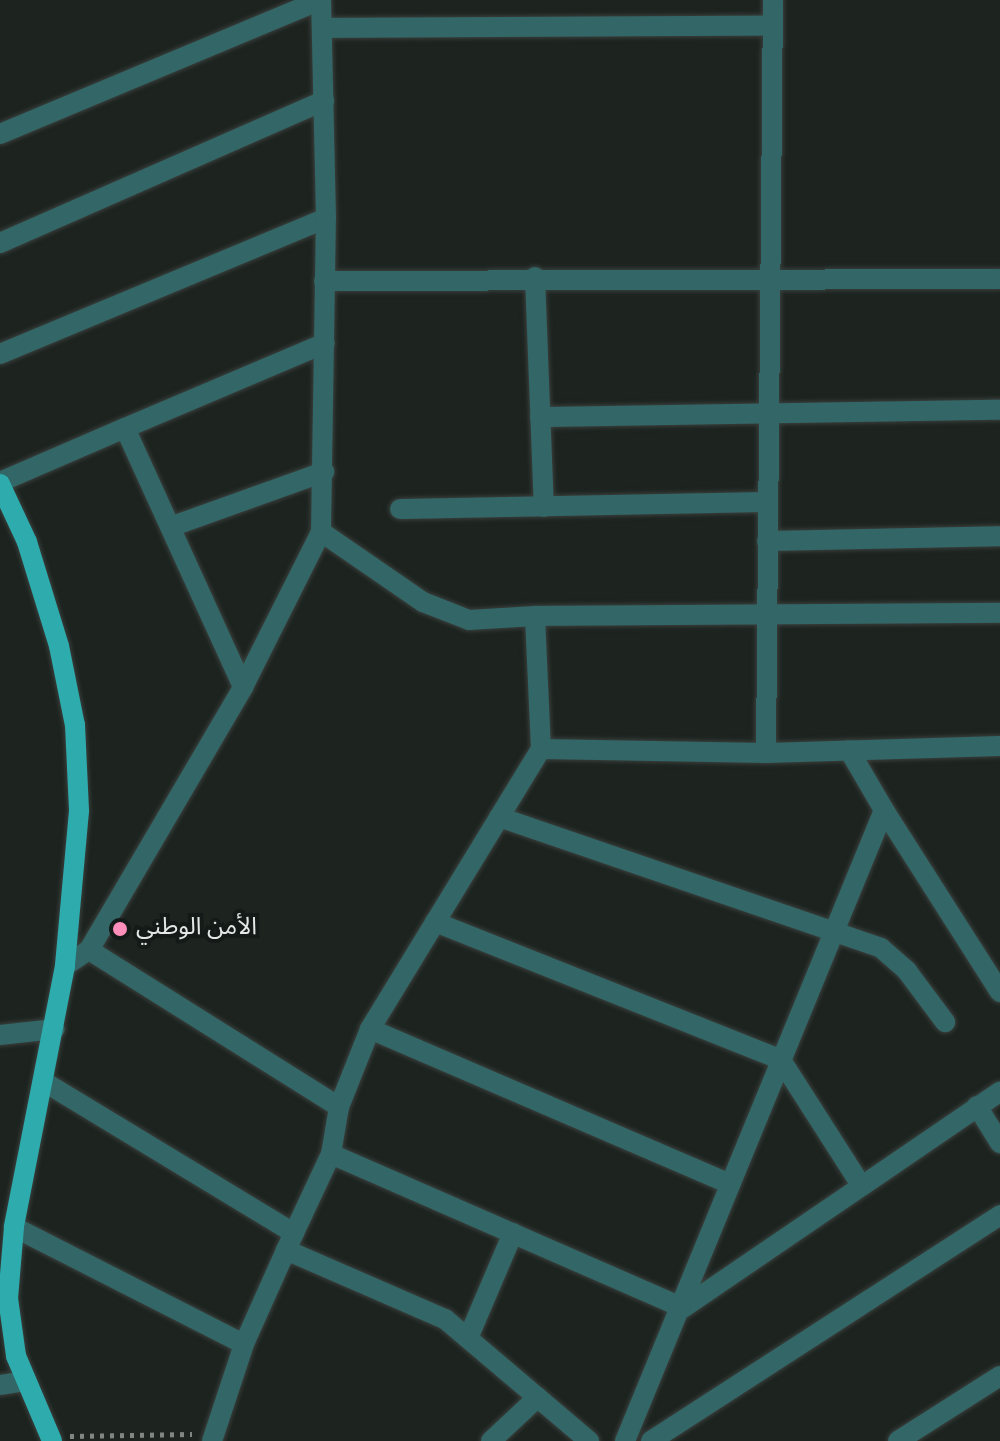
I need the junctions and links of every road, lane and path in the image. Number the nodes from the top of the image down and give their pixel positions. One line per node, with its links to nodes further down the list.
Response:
1 (321, 0): 4 (street); 6 (street)
2 (773, 0): 3 (street)
3 (773, 26): 4 (street); 12 (street)
4 (322, 28): 5 (street)
5 (324, 101): 7 (street); 8 (street)
6 (0, 134)
7 (326, 218): 11 (street); 14 (street)
8 (0, 243)
9 (535, 277): 11 (street); 12 (street); 17 (street)
10 (1000, 279): 12 (street)
11 (324, 281): 13 (street)
12 (770, 282): 16 (street)
13 (325, 343): 18 (street); 19 (street)
14 (0, 354)
15 (1000, 410): 16 (street)
16 (768, 413): 17 (street); 21 (street)
17 (540, 417): 22 (street)
18 (125, 428): 20 (street); 24 (street)
19 (324, 472): 24 (street); 25 (street)
20 (0, 483): 41 (main road)
21 (768, 502): 22 (street); 27 (street)
22 (544, 507): 23 (street)
23 (400, 509)
24 (170, 527): 31 (street)
25 (321, 532): 30 (street); 31 (street)
26 (1000, 536): 27 (street)
27 (767, 541): 29 (street)
28 (1000, 613): 29 (street)
29 (770, 614): 30 (street); 35 (street)
30 (535, 616): 33 (street)
31 (243, 687): 40 (street)
32 (1000, 746): 34 (street)
33 (541, 749): 35 (street); 37 (street)
34 (849, 750): 35 (street); 36 (street)
35 (766, 753)
36 (884, 810): 39 (street); 42 (street)
37 (499, 817): 38 (street); 39 (street)
38 (435, 922): 45 (street); 47 (street)
39 (832, 935): 43 (street); 47 (street)
40 (89, 950): 41 (street); 51 (street)
41 (65, 966): 44 (main road)
42 (1000, 992)
43 (945, 1022)
44 (55, 1029): 46 (street); 48 (main road)
45 (370, 1029): 51 (street); 54 (street)
46 (0, 1035)
47 (781, 1060): 54 (street); 55 (street)
48 (46, 1083): 57 (main road); 59 (street)
49 (1000, 1092): 50 (street)
50 (977, 1106): 52 (street); 55 (street)
51 (339, 1107): 53 (street)
52 (1000, 1143)
53 (331, 1154): 58 (street); 59 (street)
54 (730, 1184): 60 (street)
55 (861, 1185): 60 (street)
56 (1000, 1215): 72 (street)
57 (14, 1227): 62 (street); 64 (main road)
58 (513, 1233): 60 (street); 61 (street)
59 (290, 1241): 61 (street); 62 (street)
60 (683, 1308): 71 (street)
61 (469, 1336): 66 (street)
62 (244, 1344): 67 (street)
63 (1000, 1376): 73 (street)
64 (25, 1381): 65 (street); 68 (main road)
65 (0, 1385)
66 (538, 1397): 69 (street); 70 (street)
67 (212, 1437): 68 (path)
68 (46, 1439)
69 (491, 1441)
70 (589, 1441)
71 (625, 1441)
72 (651, 1441)
73 (898, 1441)

